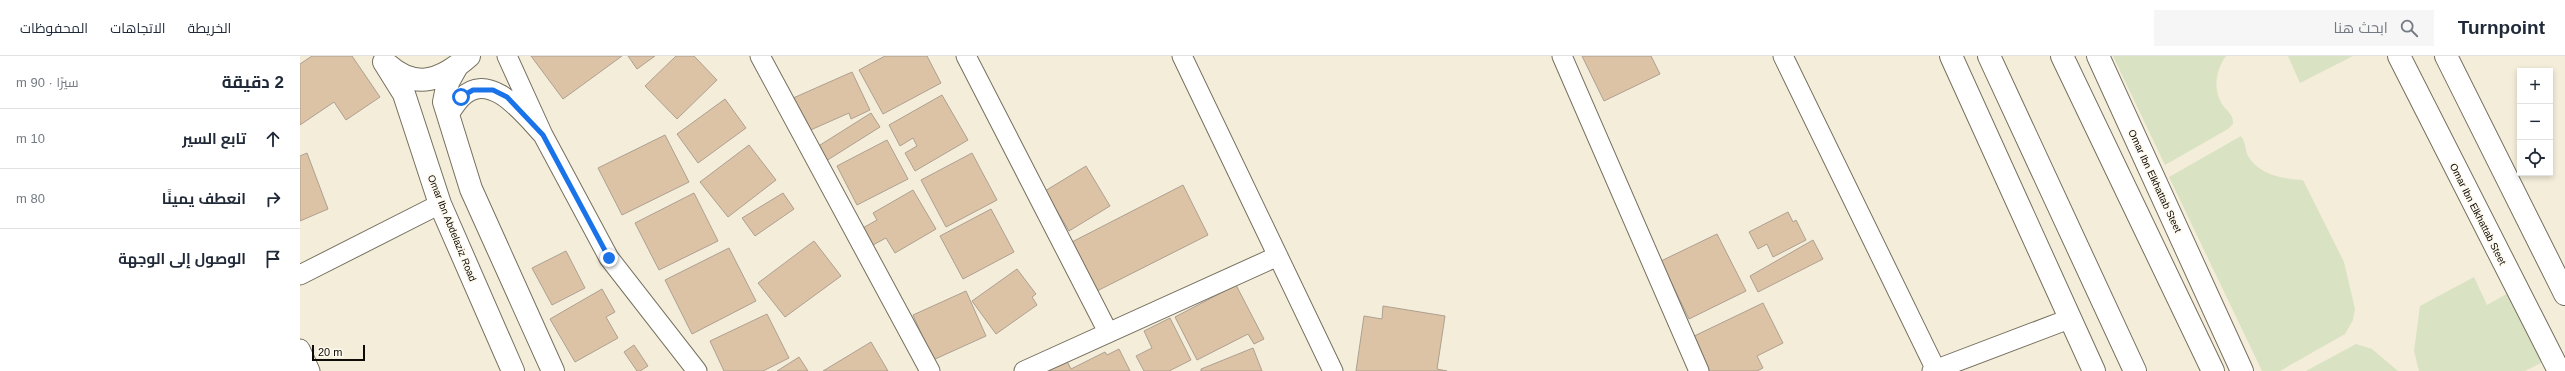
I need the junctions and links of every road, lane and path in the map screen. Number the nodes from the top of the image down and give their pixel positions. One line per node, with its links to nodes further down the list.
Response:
1 (507, 56): 16 (street)
2 (760, 56): 30 (street)
3 (966, 56): 22 (street)
4 (1182, 56): 18 (street)
5 (1562, 56): 33 (street)
6 (1783, 56): 25 (street)
7 (1951, 56): 21 (main road)
8 (1989, 56): 35 (main road)
9 (2062, 56): 36 (main road)
10 (2098, 56): 37 (main road, Omar Ibn Elkhattab Steet)
11 (2399, 56): 38 (main road, Omar Ibn Elkhattab Steet)
12 (2446, 56): 20 (main road)
13 (383, 59): 14 (main road); 17 (main road, Omar Ibn Abdelaziz Road)
14 (463, 61): 15 (main road)
15 (448, 116): 16 (street); 28 (main road)
16 (543, 135): 29 (street)
17 (440, 204): 19 (street); 27 (main road, Omar Ibn Abdelaziz Road)
18 (1278, 256): 22 (street); 32 (street)
19 (300, 275)
20 (2565, 294)
21 (2069, 319): 24 (street); 34 (main road)
22 (1108, 332): 31 (street)
23 (300, 349): 26 (street)
24 (1967, 365): 25 (street)
25 (1934, 370)
26 (310, 371)
27 (513, 371)
28 (553, 371)
29 (697, 371)
30 (930, 371)
31 (1024, 371)
32 (1333, 371)
33 (1699, 371)
34 (2094, 371)
35 (2135, 371)
36 (2213, 371)
37 (2242, 371)
38 (2559, 371)

